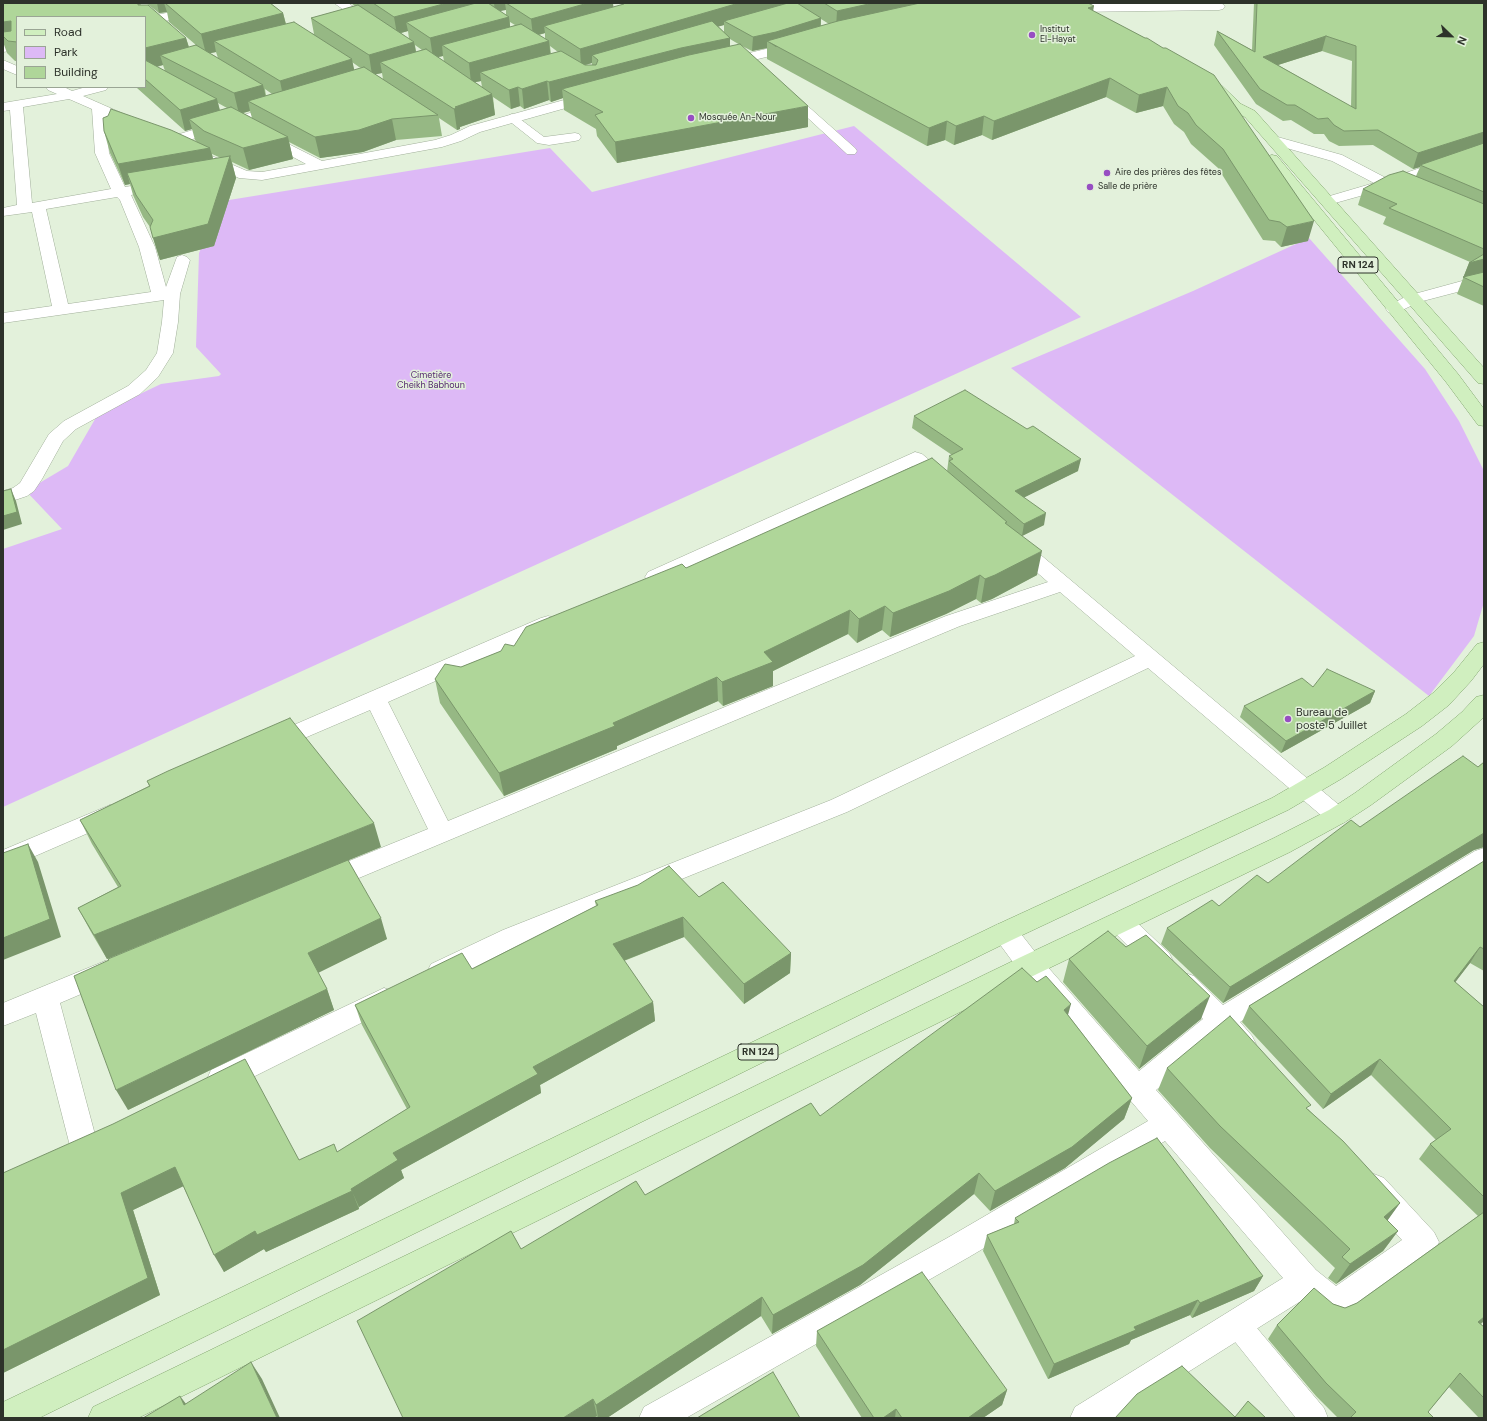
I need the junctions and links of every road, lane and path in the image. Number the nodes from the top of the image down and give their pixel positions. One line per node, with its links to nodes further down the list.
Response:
1 (236, 3): 8 (street)
2 (340, 3): 7 (street)
3 (1061, 3): 6 (main road)
4 (1219, 6): 6 (street)
5 (142, 7): 8 (street)
6 (1073, 8): 9 (main road)
7 (365, 19): 10 (street); 12 (street)
8 (151, 20): 11 (street)
9 (1101, 21)
10 (350, 23)
11 (169, 30)
12 (384, 32)
13 (807, 43): 16 (street)
14 (16, 46): 15 (street)
15 (3, 48)
16 (748, 58): 18 (street); 19 (lane)
17 (3, 64): 20 (street)
18 (710, 66)
19 (759, 68)
20 (16, 70)
21 (1204, 78): 30 (main road, RN 124)
22 (55, 88): 26 (street)
23 (97, 88): 26 (street)
24 (782, 89): 41 (lane)
25 (603, 94): 33 (street)
26 (71, 95): 28 (street); 29 (street)
27 (269, 100): 34 (street)
28 (10, 106): 50 (street)
29 (98, 107): 36 (street); 48 (street)
30 (1236, 107): 39 (main road, RN 124); 57 (main road, RN 124)
31 (500, 110): 33 (street)
32 (223, 113): 34 (street)
33 (512, 118): 37 (lane); 38 (street)
34 (236, 120): 36 (street); 42 (street)
35 (443, 130): 38 (street)
36 (159, 135): 43 (street)
37 (575, 136)
38 (456, 138): 42 (street)
39 (1274, 140): 45 (street); 49 (main road, RN 124)
40 (1484, 150): 45 (street)
41 (851, 151)
42 (321, 166): 43 (street)
43 (236, 172): 44 (street)
44 (213, 176)
45 (1393, 182): 47 (street); 49 (street)
46 (175, 183): 48 (street)
47 (1420, 189)
48 (122, 192): 50 (street); 54 (street)
49 (1328, 201): 55 (main road, RN 124)
50 (31, 207): 51 (street); 56 (street)
51 (3, 212)
52 (182, 260): 54 (street)
53 (1484, 280): 55 (street)
54 (166, 294): 56 (street); 62 (street)
55 (1413, 299): 57 (street); 59 (main road, RN 124)
56 (61, 308): 58 (street)
57 (1394, 309): 60 (main road, RN 124)
58 (3, 318)
59 (1484, 379)
60 (1484, 421)
61 (956, 493): 64 (street)
62 (3, 498)
63 (1004, 533): 65 (street)
64 (640, 584)
65 (1063, 584): 68 (street); 75 (street)
66 (568, 615): 69 (street)
67 (1484, 649): 72 (main road, RN 124)
68 (1150, 658): 72 (street); 88 (street)
69 (376, 699): 71 (street); 75 (street)
70 (1484, 703): 74 (main road)
71 (259, 749)
72 (1306, 789): 74 (street); 80 (main road, RN 124)
73 (127, 806): 77 (street)
74 (1336, 816): 79 (main road)
75 (442, 833): 78 (street)
76 (1484, 858): 85 (street)
77 (3, 860)
78 (306, 889)
79 (1120, 922): 82 (main road); 85 (street)
80 (1005, 932): 82 (street); 94 (main road, RN 124)
81 (124, 964): 83 (street)
82 (1030, 965): 87 (street); 95 (main road)
83 (45, 997): 84 (street); 90 (street)
84 (3, 1015)
85 (1222, 1020): 86 (street); 87 (street)
86 (1259, 1061)
87 (1138, 1088): 89 (street)
88 (199, 1090)
89 (1169, 1124): 92 (street); 96 (street)
90 (83, 1146)
91 (1355, 1166): 92 (street)
92 (1305, 1281): 93 (street)
93 (1237, 1324): 97 (street); 98 (lane)
94 (5, 1418)
95 (104, 1418)
96 (655, 1418)
97 (1086, 1418)
98 (1314, 1418)

